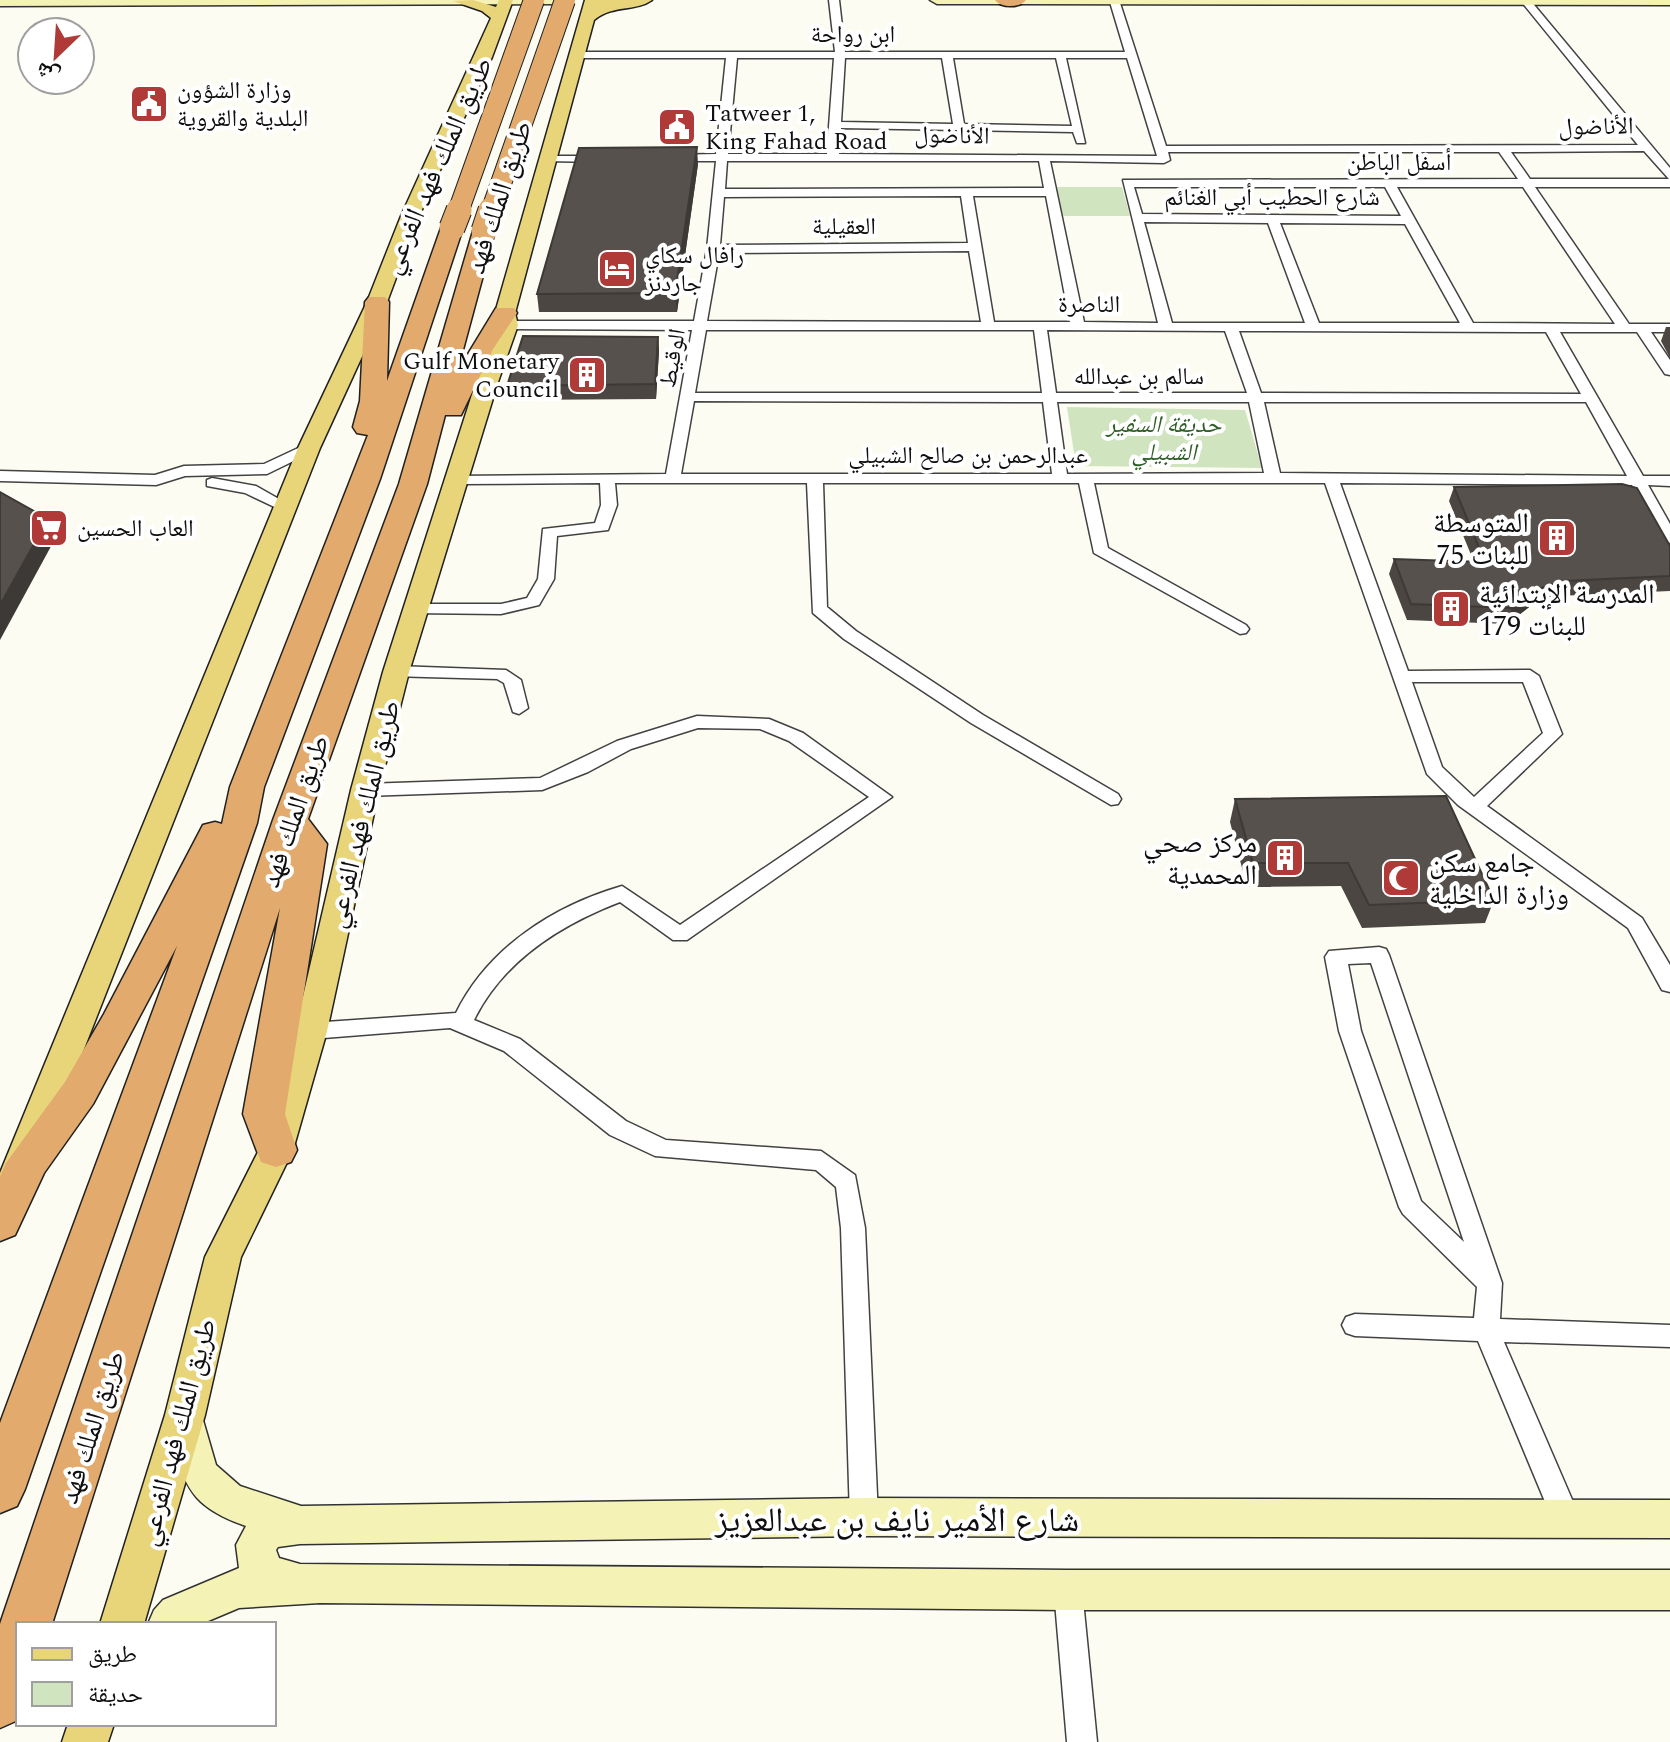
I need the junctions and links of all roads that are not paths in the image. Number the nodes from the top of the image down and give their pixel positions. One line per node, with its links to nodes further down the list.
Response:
1 (448, 0): 9 (main road); 10 (main road)
2 (534, 0): 49 (highway, طريق الملك فهد, bridge)
3 (558, 0): 15 (main road)
4 (645, 0): 16 (main road)
5 (834, 0): 17 (street)
6 (937, 0): 7 (main road)
7 (1004, 0): 8 (highway); 13 (main road)
8 (1017, 0)
9 (21, 1): 14 (main road)
10 (460, 1): 15 (main road)
11 (1526, 1): 12 (main road); 13 (main road); 28 (street)
12 (1670, 1)
13 (1115, 2): 22 (street)
14 (0, 3)
15 (504, 4): 23 (main road, طريق الملك فهد الفرعي)
16 (581, 5): 19 (main road, طريق الملك فهد الفرعي); 49 (highway, طريق الملك فهد, bridge)
17 (840, 53): 18 (street, ابن رواحة); 20 (street, ابن رواحة); 24 (street)
18 (732, 54): 19 (street, ابن رواحة); 31 (street, الوقيط)
19 (575, 55): 23 (main road); 37 (main road, طريق الملك فهد الفرعي)
20 (947, 55): 21 (street, ابن رواحة); 25 (street)
21 (1060, 55): 22 (street, ابن رواحة); 26 (street)
22 (1131, 55): 29 (street)
23 (484, 57): 52 (main road, طريق الملك فهد الفرعي)
24 (835, 125): 25 (street); 30 (street)
25 (959, 128): 26 (street)
26 (1078, 129): 32 (street)
27 (1503, 149): 28 (street, الأناضول); 29 (street, الأناضول); 42 (street)
28 (1652, 153): 33 (street, الأناضول); 38 (street)
29 (1163, 154): 32 (street, الأناضول); 39 (street)
30 (833, 156): 31 (street, الأناضول); 36 (street, الأناضول)
31 (721, 157): 35 (street, الأناضول); 45 (street, الوقيط)
32 (1084, 157): 36 (street, الأناضول)
33 (1670, 157)
34 (610, 158): 37 (street)
35 (658, 158)
36 (1044, 158): 44 (street)
37 (547, 159): 53 (main road, طريق الملك فهد الفرعي)
38 (1670, 176)
39 (1165, 183): 40 (street, أسفل الباطن); 46 (street, أسفل الباطن)
40 (1389, 183): 42 (street, أسفل الباطن); 48 (street)
41 (1670, 183): 42 (street, أسفل الباطن)
42 (1528, 184): 63 (street)
43 (966, 192): 44 (street); 45 (street); 50 (street)
44 (1050, 192): 56 (street)
45 (718, 193): 51 (street, الوقيط)
46 (1138, 218): 47 (street, شارع الحطيب أبي الغنائم); 59 (street)
47 (1273, 220): 48 (street, شارع الحطيب أبي الغنائم); 61 (street)
48 (1407, 220): 57 (street)
49 (468, 230): 72 (highway, طريق الملك فهد); 77 (highway, طريق الملك فهد)
50 (975, 247): 51 (street, العقيلية); 54 (street)
51 (713, 249): 58 (street, الوقيط)
52 (377, 302): 71 (main road, طريق الملك فهد الفرعي); 77 (highway)
53 (507, 319): 58 (street, الناصرة); 72 (highway); 78 (main road, طريق الملك فهد الفرعي)
54 (988, 326): 55 (street, الناصرة); 58 (street, الناصرة)
55 (1040, 326): 56 (street, الناصرة); 68 (street)
56 (1078, 326): 59 (street, الناصرة)
57 (1468, 326): 61 (street, الناصرة); 62 (street, الناصرة)
58 (700, 327): 67 (street, الوقيط)
59 (1166, 327): 60 (street, الناصرة)
60 (1231, 328): 61 (street, الناصرة); 70 (street)
61 (1314, 328)
62 (1551, 328): 63 (street, الناصرة); 69 (street)
63 (1625, 328): 65 (street, الناصرة)
64 (1670, 328): 65 (street, الناصرة)
65 (1642, 329): 66 (street)
66 (1670, 371)
67 (688, 397): 68 (street, سالم بن عبدالله); 74 (street, الوقيط)
68 (1049, 398): 70 (street, سالم بن عبدالله); 75 (street)
69 (1590, 398): 70 (street, سالم بن عبدالله); 84 (street)
70 (1256, 399): 76 (street)
71 (309, 448): 83 (street); 86 (main road, طريق الملك فهد الفرعي)
72 (416, 473): 97 (highway, طريق الملك فهد)
73 (0, 476): 83 (street)
74 (673, 478): 79 (street, عبدالرحمن بن صالح الشبيلي); 80 (street, عبدالرحمن بن صالح الشبيلي)
75 (1060, 478): 80 (street, عبدالرحمن بن صالح الشبيلي); 81 (street, عبدالرحمن بن صالح الشبيلي)
76 (1273, 478): 81 (street, عبدالرحمن بن صالح الشبيلي); 82 (street, عبدالرحمن بن صالح الشبيلي)
77 (366, 479): 93 (highway, طريق الملك فهد)
78 (459, 479): 79 (street, عبدالرحمن بن صالح الشبيلي); 88 (main road, طريق الملك فهد الفرعي)
79 (607, 479): 88 (street)
80 (815, 479): 95 (street)
81 (1086, 479): 89 (street)
82 (1331, 479): 84 (street, عبدالرحمن بن صالح الشبيلي); 91 (street)
83 (156, 480): 86 (street)
84 (1638, 481): 85 (street, عبدالرحمن بن صالح الشبيلي); 87 (street)
85 (1670, 481)
86 (285, 507): 102 (main road, طريق الملك فهد الفرعي)
87 (1670, 538)
88 (416, 609): 90 (main road, طريق الملك فهد الفرعي)
89 (1240, 629)
90 (396, 672): 92 (street); 94 (main road, طريق الملك فهد الفرعي)
91 (1400, 677): 96 (street); 96 (street)
92 (519, 708)
93 (247, 787): 102 (highway); 108 (highway, طريق الملك فهد)
94 (365, 790): 99 (street); 100 (main road, طريق الملك فهد الفرعي)
95 (1111, 799)
96 (1475, 807): 98 (street)
97 (290, 820): 101 (highway); 116 (highway, طريق الملك فهد)
98 (1670, 984)
99 (461, 1024): 100 (street); 109 (street)
100 (311, 1031): 101 (main road, طريق الملك فهد الفرعي)
101 (276, 1150): 107 (main road, طريق الملك فهد الفرعي)
102 (0, 1219)
103 (1490, 1283): 103 (street); 105 (street)
104 (1355, 1325): 105 (street)
105 (1486, 1330): 106 (street); 110 (street)
106 (1670, 1336)
107 (185, 1415): 112 (main road, شارع الأمير نايف بن عبدالعزيز); 117 (main road, طريق الملك فهد الفرعي)
108 (0, 1489)
109 (864, 1517): 110 (main road, شارع الأمير نايف بن عبدالعزيز); 112 (main road, شارع الأمير نايف بن عبدالعزيز)
110 (1566, 1518): 111 (main road, شارع الأمير نايف بن عبدالعزيز)
111 (1670, 1519)
112 (301, 1525): 113 (main road)
113 (320, 1583): 114 (main road); 118 (main road)
114 (1068, 1590): 115 (main road); 121 (street)
115 (1670, 1590)
116 (27, 1622)
117 (123, 1622)
118 (170, 1622)
119 (16, 1653): 120 (highway)
120 (0, 1701)
121 (1082, 1742)

